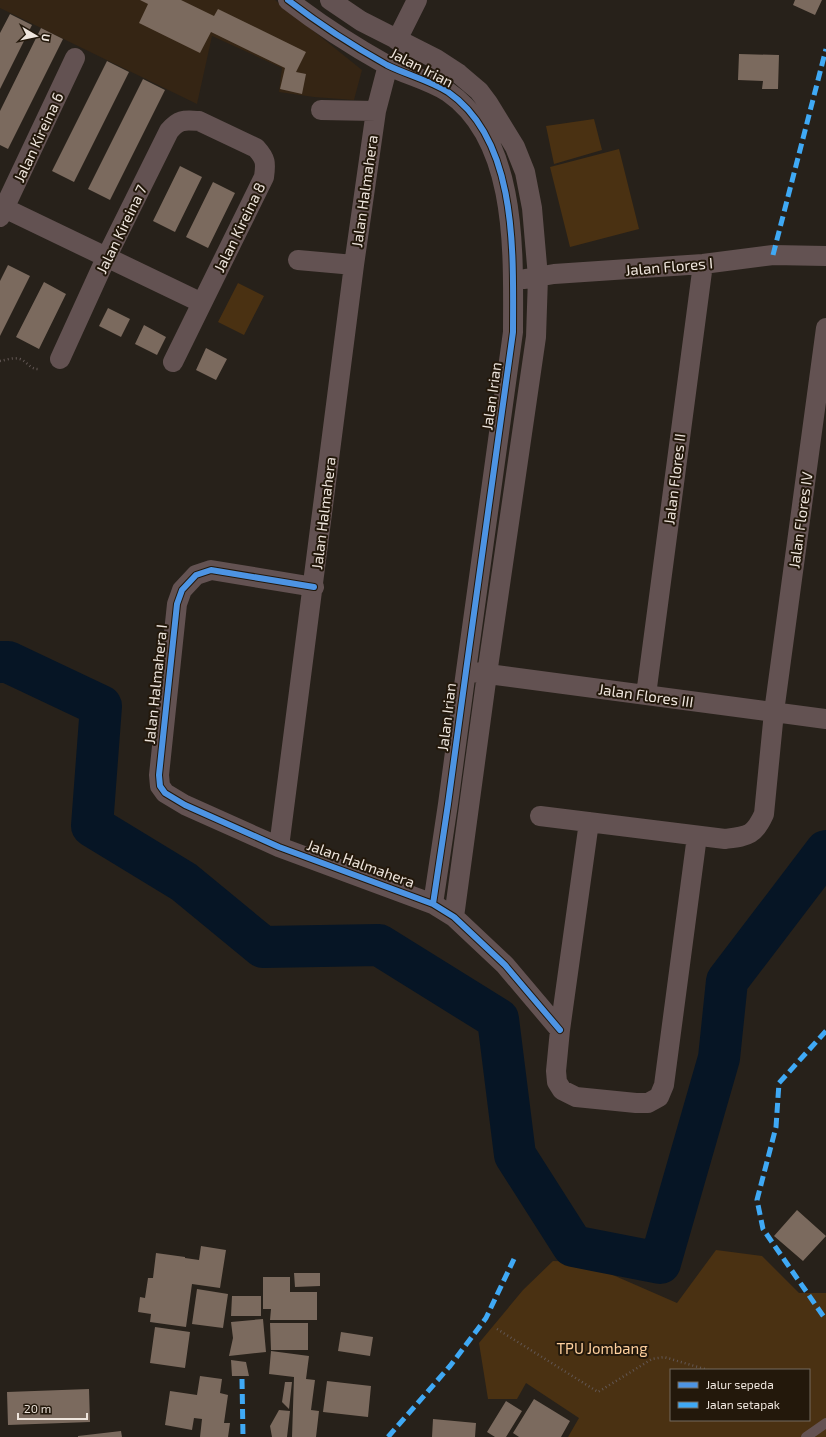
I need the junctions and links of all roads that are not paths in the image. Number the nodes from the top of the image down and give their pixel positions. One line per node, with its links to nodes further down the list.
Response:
1 (288, 0): 6 (street, Jalan Irian)
2 (330, 0): 4 (street, Jalan Irian)
3 (417, 0): 4 (street, Jalan Irian)
4 (398, 40): 7 (street, Jalan Irian)
5 (76, 58): 12 (street, Jalan Kireina 6)
6 (388, 65): 8 (street, Jalan Irian); 10 (street, Jalan Halmahera)
7 (479, 92): 8 (street); 18 (street, Jalan Irian)
8 (466, 107): 19 (street, Jalan Irian)
9 (321, 110): 10 (street)
10 (376, 111): 17 (street, Jalan Halmahera)
11 (199, 121): 14 (street, Jalan Kireina 7); 20 (street, Jalan Kireina 8)
12 (1, 210): 14 (street)
13 (826, 256): 16 (street, Jalan Flores I)
14 (106, 258): 20 (street); 22 (street, Jalan Kireina 7)
15 (298, 260): 17 (street)
16 (703, 264): 18 (street, Jalan Flores I); 27 (street, Jalan Flores II)
17 (354, 265): 24 (street, Jalan Halmahera)
18 (538, 278): 19 (street, Jalan Flores I); 26 (street, Jalan Irian)
19 (513, 281): 25 (street, Jalan Irian)
20 (202, 303): 23 (street, Jalan Kireina 8)
21 (826, 328): 28 (street, Jalan Flores IV)
22 (60, 359)
23 (173, 362)
24 (314, 587): 35 (street, Jalan Halmahera); 35 (street, Jalan Halmahera I)
25 (466, 671): 26 (street, Jalan Flores III); 30 (street, Jalan Irian)
26 (487, 674): 27 (street, Jalan Flores III); 31 (street, Jalan Irian)
27 (646, 695): 28 (street, Jalan Flores III)
28 (774, 712): 29 (street, Jalan Flores III); 34 (street, Jalan Flores IV)
29 (826, 719)
30 (448, 804): 31 (street); 36 (street, Jalan Irian)
31 (469, 806): 37 (street, Jalan Irian)
32 (540, 816): 33 (street, Jalan Flores IV)
33 (589, 822): 34 (street, Jalan Flores IV); 38 (street)
34 (697, 836): 38 (street)
35 (279, 847): 36 (street, Jalan Halmahera)
36 (433, 904): 37 (street, Jalan Halmahera)
37 (454, 918): 38 (street, Jalan Halmahera)
38 (560, 1030)
39 (826, 1423): 40 (lane)
40 (806, 1437)

